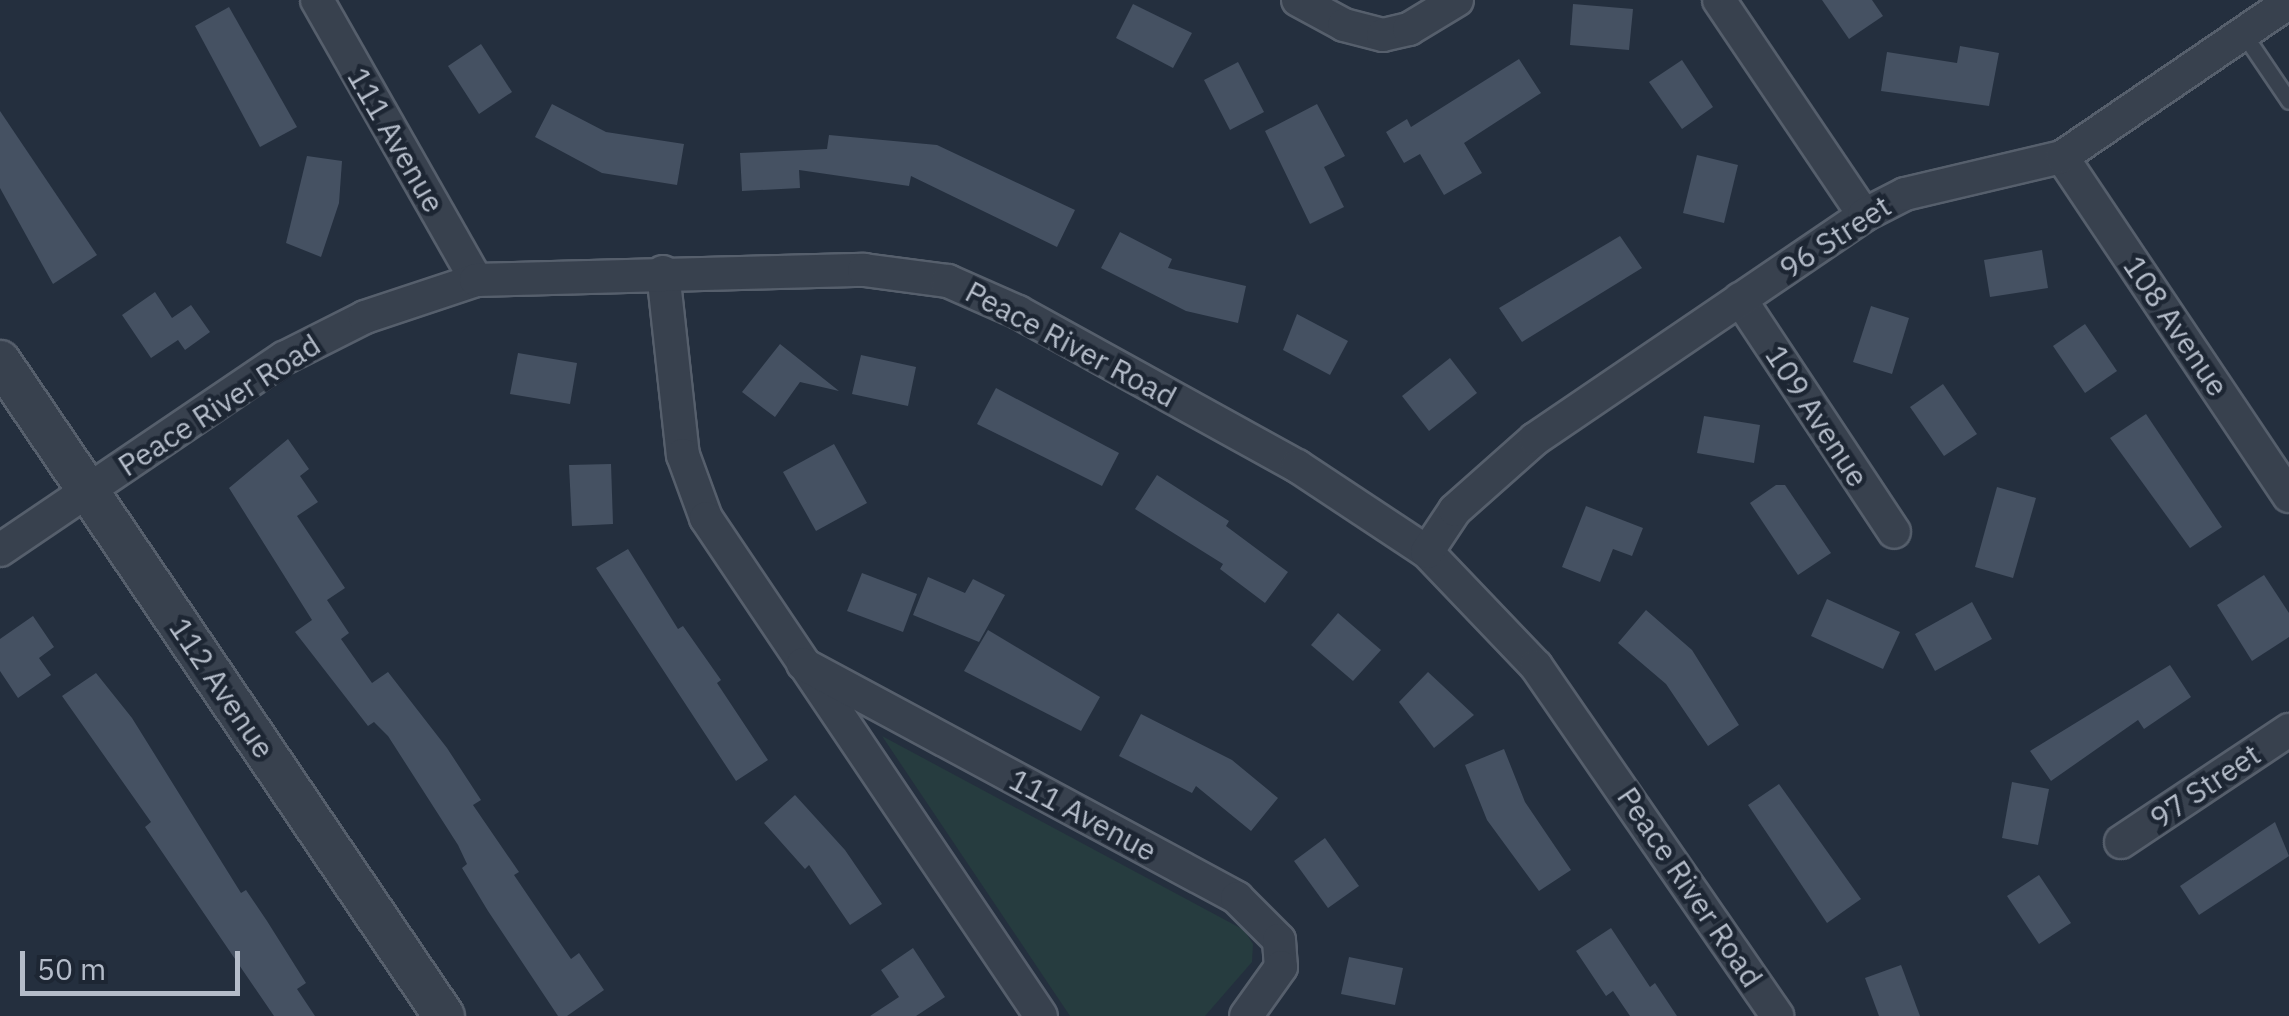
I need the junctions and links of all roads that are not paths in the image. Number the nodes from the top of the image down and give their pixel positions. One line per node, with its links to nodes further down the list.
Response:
1 (316, 0): 11 (street, 111 Avenue)
2 (1298, 0): 3 (street)
3 (1457, 0)
4 (1719, 0): 9 (street)
5 (2289, 2): 6 (street, 96 Street)
6 (2243, 33): 7 (lane); 8 (street, 96 Street)
7 (2289, 101)
8 (2062, 157): 9 (street, 96 Street); 15 (street, 108 Avenue)
9 (1864, 214): 12 (street, 96 Street)
10 (663, 272): 11 (street, Peace River Road); 18 (street, Peace River Road); 19 (street, 111 Avenue)
11 (476, 280): 14 (street, Peace River Road)
12 (1740, 299): 16 (street, 109 Avenue); 18 (street, 96 Street)
13 (0, 361): 14 (street, 112 Avenue)
14 (88, 490): 17 (street, Peace River Road); 22 (street, 112 Avenue)
15 (2289, 496)
16 (1894, 532)
17 (0, 550)
18 (1427, 552): 25 (street, Peace River Road)
19 (800, 662): 23 (street, 111 Avenue); 24 (street, 111 Avenue)
20 (2289, 730): 21 (street, 97 Street)
21 (2121, 842)
22 (444, 1016)
23 (1041, 1016)
24 (1246, 1016)
25 (1777, 1016)

